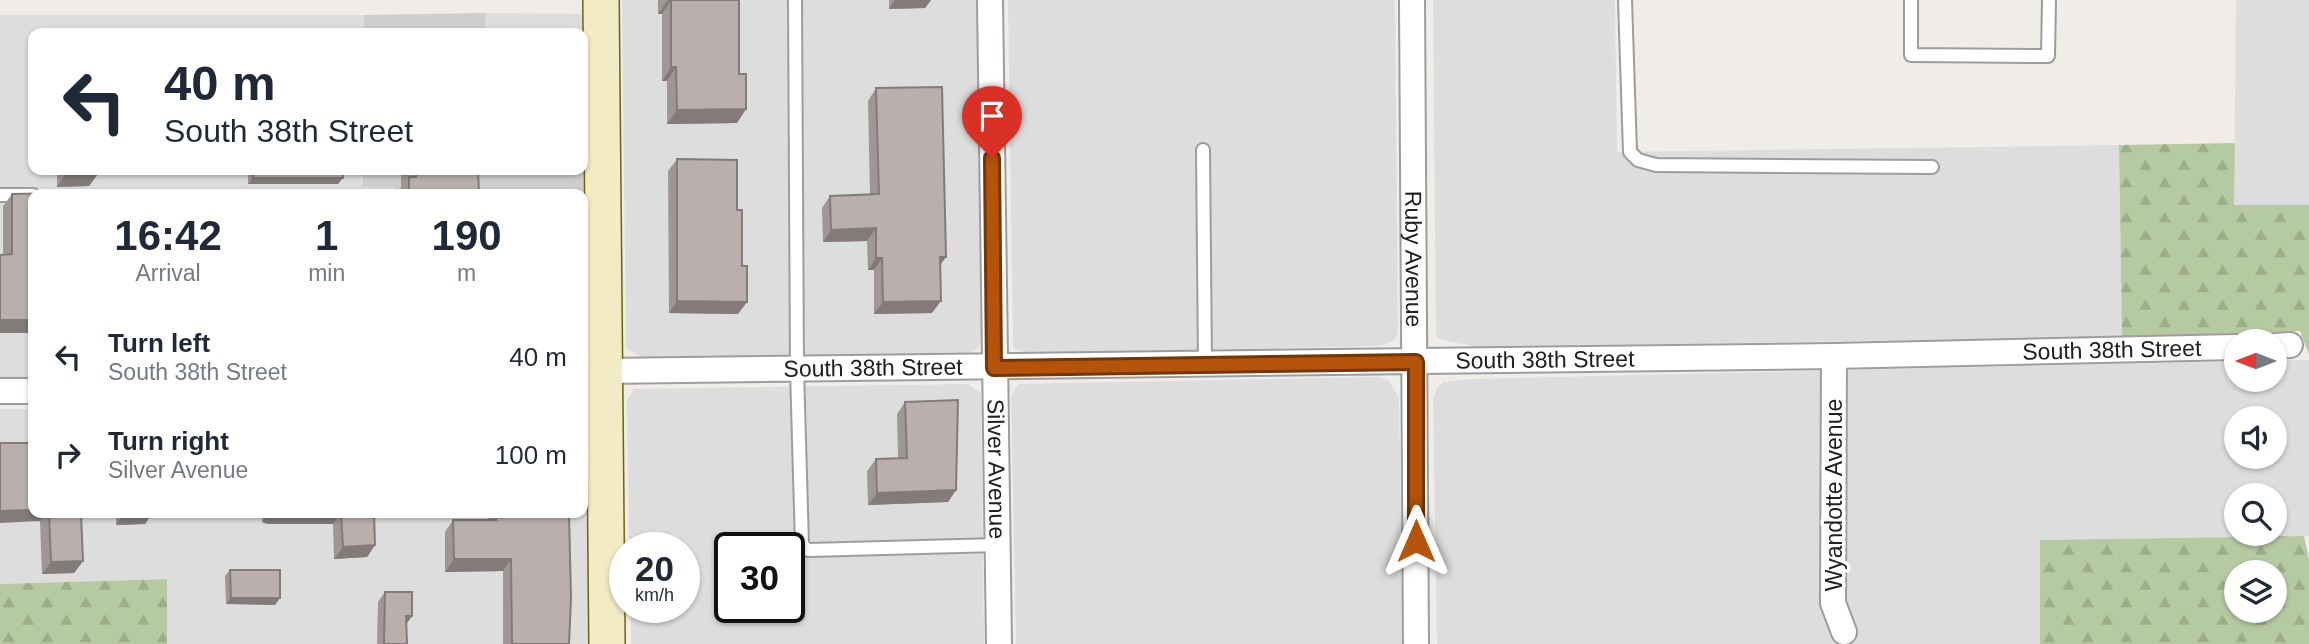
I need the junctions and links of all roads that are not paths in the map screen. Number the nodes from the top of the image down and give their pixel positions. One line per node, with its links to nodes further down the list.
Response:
1 (601, 0): 18 (main road)
2 (795, 0): 17 (lane)
3 (990, 0): 16 (street, Silver Avenue)
4 (1412, 0): 14 (street, Ruby Avenue)
5 (1625, 0): 9 (lane)
6 (1911, 0): 7 (lane)
7 (2049, 0)
8 (1203, 150): 15 (lane)
9 (1932, 167)
10 (0, 195): 11 (lane)
11 (28, 195)
12 (2224, 347): 13 (street, South 38th Street)
13 (1835, 356): 14 (street, South 38th Street); 23 (street, Wyandotte Avenue)
14 (1416, 362): 15 (street, South 38th Street); 26 (street, Ruby Avenue)
15 (1205, 364): 16 (street, South 38th Street)
16 (994, 368): 17 (street, South 38th Street); 22 (street, Silver Avenue)
17 (797, 370): 18 (street, South 38th Street); 22 (lane)
18 (602, 371): 21 (main road)
19 (0, 391): 20 (street)
20 (28, 391)
21 (593, 414): 24 (main road)
22 (998, 545): 25 (street, Silver Avenue)
23 (1844, 632)
24 (607, 644)
25 (999, 644)
26 (1416, 644)

